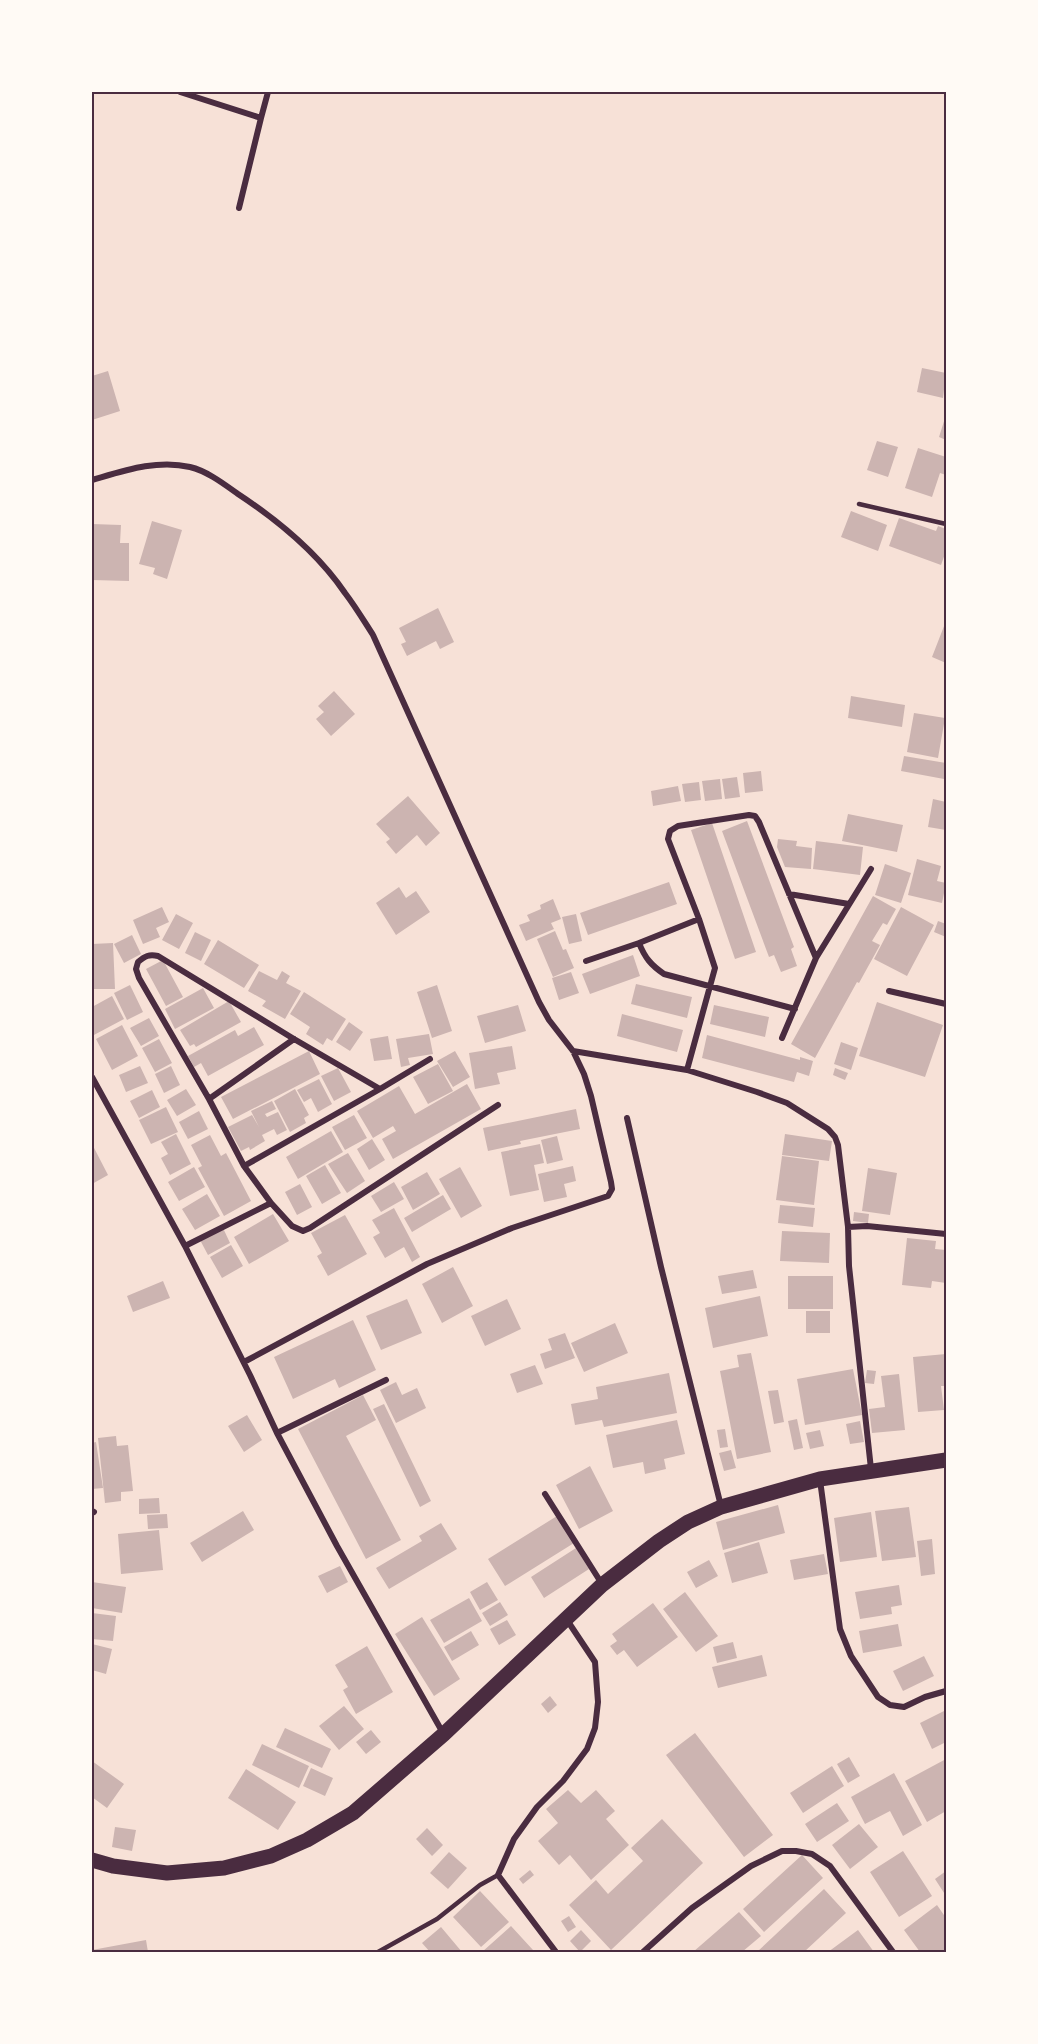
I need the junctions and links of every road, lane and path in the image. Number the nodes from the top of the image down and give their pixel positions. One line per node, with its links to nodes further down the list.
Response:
1 (180, 92): 3 (street)
2 (268, 92): 3 (street)
3 (261, 118): 4 (street)
4 (239, 208)
5 (92, 480): 21 (street)
6 (859, 504): 7 (lane)
7 (946, 524)
8 (871, 869): 10 (street)
9 (789, 894): 10 (street); 11 (street); 13 (street)
10 (849, 904): 13 (street)
11 (699, 920): 12 (street); 15 (street)
12 (639, 943): 14 (street); 15 (street)
13 (816, 958): 18 (street)
14 (586, 961)
15 (710, 987): 18 (street); 23 (street)
16 (890, 991): 17 (street)
17 (946, 1004)
18 (795, 1009): 19 (street)
19 (782, 1038)
20 (294, 1039): 25 (street); 26 (street); 26 (street)
21 (573, 1051): 23 (street); 34 (street)
22 (430, 1059): 25 (street)
23 (687, 1070): 31 (street)
24 (92, 1077): 33 (street)
25 (380, 1089): 29 (street)
26 (208, 1099): 29 (street)
27 (498, 1105): 30 (street)
28 (627, 1118): 41 (street)
29 (244, 1166): 30 (street)
30 (271, 1203): 33 (street)
31 (848, 1227): 32 (street); 38 (street)
32 (946, 1234)
33 (185, 1246): 34 (street)
34 (243, 1362): 36 (street)
35 (386, 1380): 36 (street)
36 (277, 1433): 45 (street)
37 (946, 1460): 38 (highway)
38 (872, 1473): 39 (highway)
39 (820, 1479): 41 (highway); 44 (street)
40 (545, 1494): 42 (street)
41 (721, 1507): 42 (highway)
42 (602, 1585): 43 (highway)
43 (567, 1620): 45 (highway); 47 (street)
44 (946, 1691)
45 (444, 1734): 46 (highway)
46 (92, 1860)
47 (498, 1875): 48 (lane); 49 (street)
48 (378, 1953)
49 (556, 1953)
50 (643, 1953): 51 (street)
51 (893, 1953)

